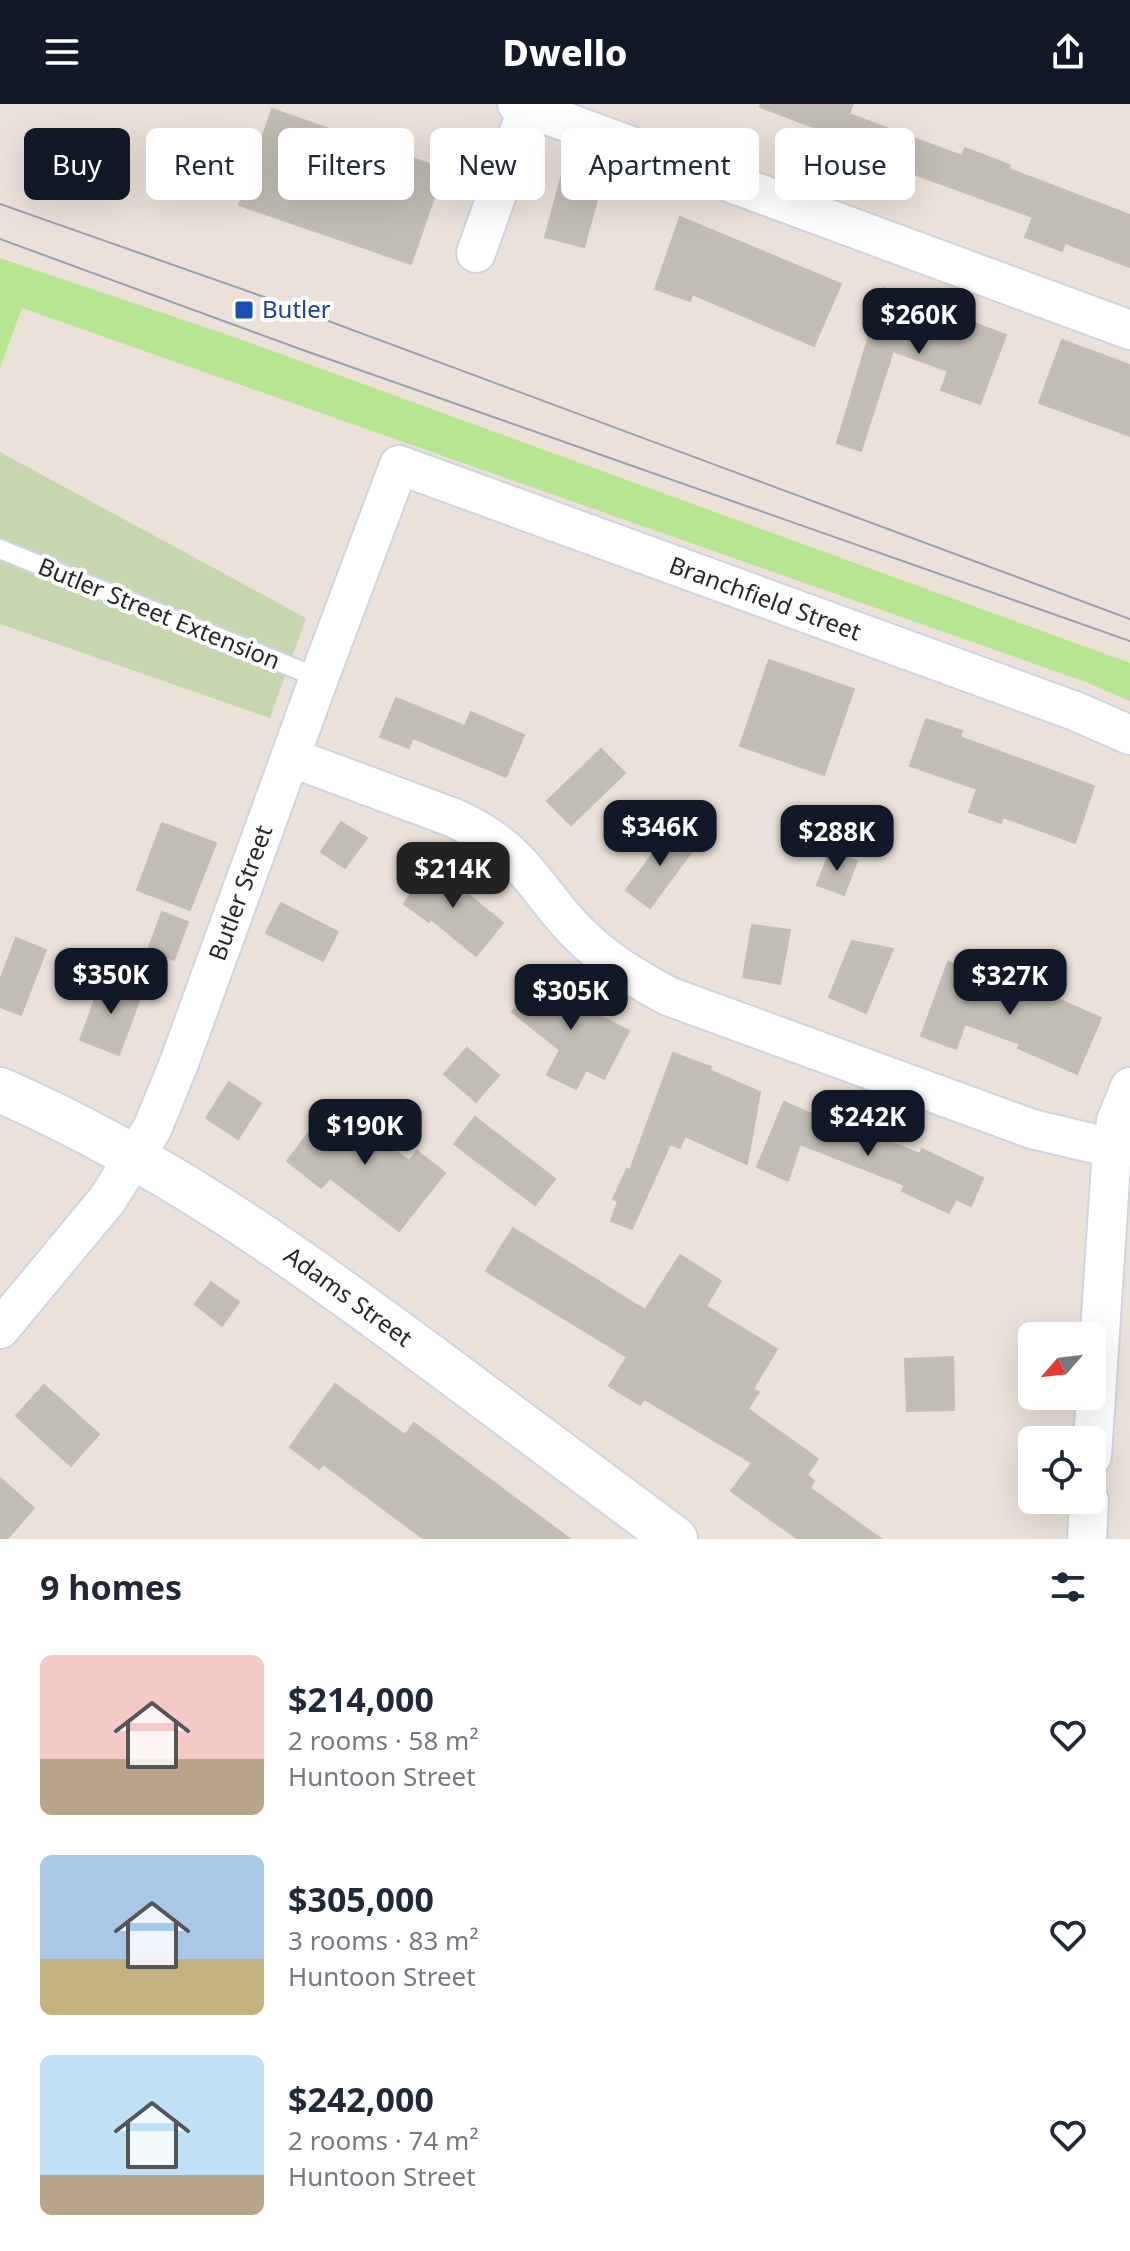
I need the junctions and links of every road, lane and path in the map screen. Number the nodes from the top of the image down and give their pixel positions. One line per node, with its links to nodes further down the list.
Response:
1 (524, 105): 2 (street); 3 (street)
2 (476, 253)
3 (1130, 330)
4 (399, 465): 6 (street, Butler Street); 7 (street, Branchfield Street)
5 (0, 549): 6 (lane, Butler Street Extension)
6 (319, 678): 8 (street, Butler Street)
7 (1130, 735)
8 (290, 757): 11 (street); 12 (street, Butler Street)
9 (1130, 1087): 11 (street)
10 (0, 1090): 12 (main road, Adams Street)
11 (1112, 1148): 14 (street)
12 (137, 1157): 13 (street, Butler Street); 16 (main road, Adams Street)
13 (0, 1329)
14 (1094, 1426)
15 (1088, 1514): 17 (street)
16 (675, 1539)
17 (1087, 1539)

